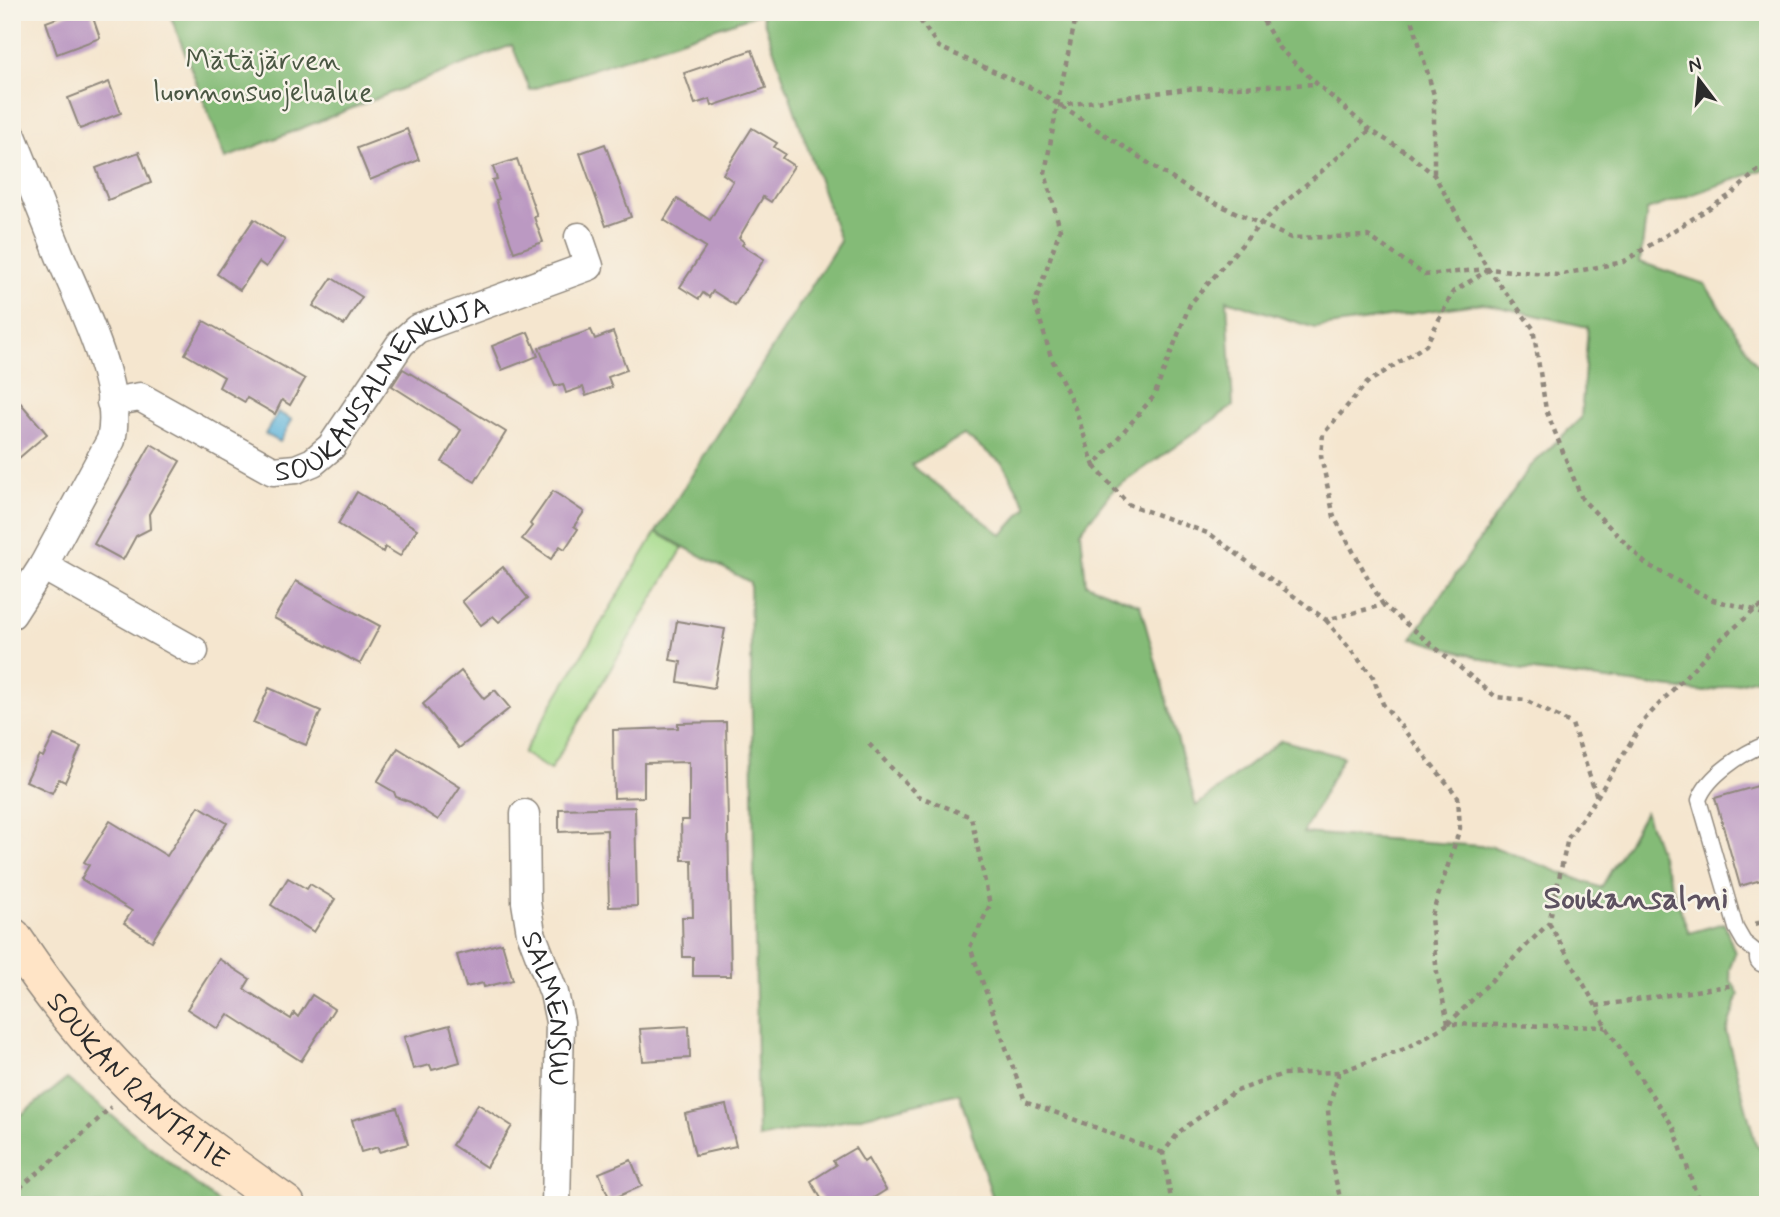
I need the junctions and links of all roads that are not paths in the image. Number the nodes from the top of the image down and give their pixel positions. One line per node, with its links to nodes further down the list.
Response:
1 (12, 136): 3 (street)
2 (579, 237): 3 (street, SOUKANSALMENKUJA)
3 (111, 402): 4 (street)
4 (43, 566): 5 (street); 6 (street)
5 (12, 614)
6 (194, 651)
7 (1768, 743): 10 (lane)
8 (525, 814): 12 (street, SALMENSUU)
9 (12, 937): 11 (street, SOUKAN RANTATIE)
10 (1766, 958)
11 (286, 1205)
12 (556, 1205)

